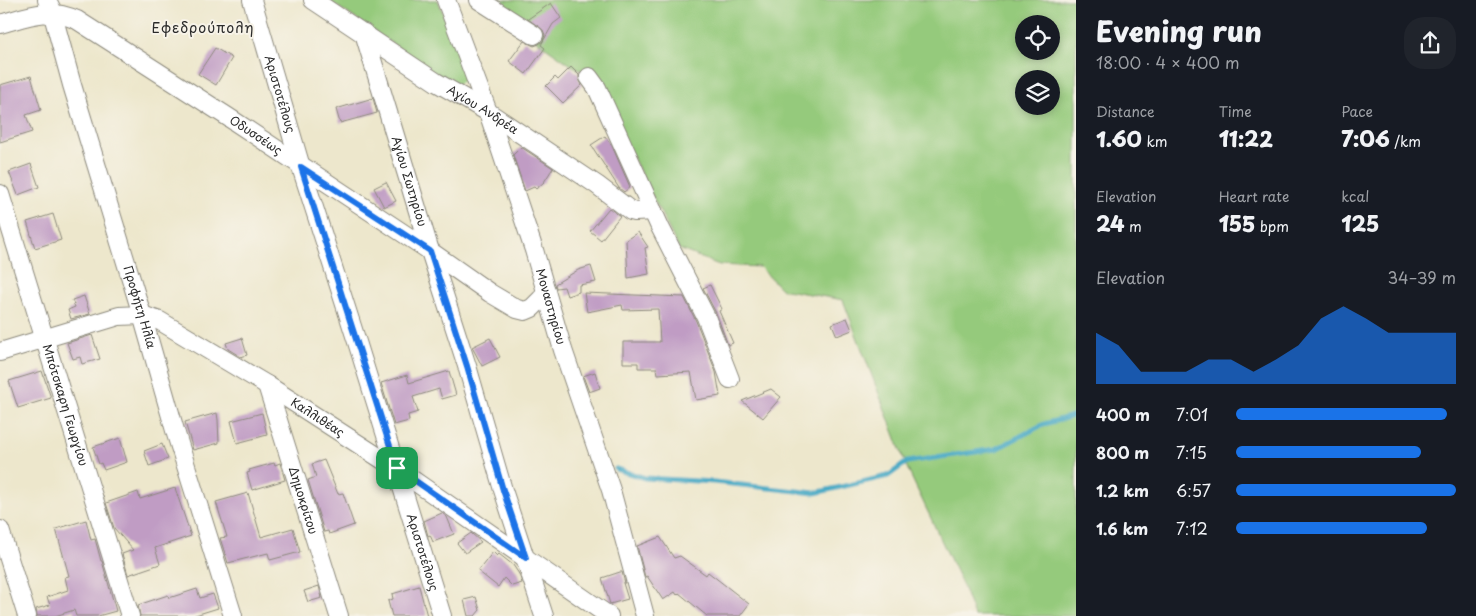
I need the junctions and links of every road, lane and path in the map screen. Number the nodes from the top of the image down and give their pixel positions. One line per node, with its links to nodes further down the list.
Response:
1 (252, 0): 11 (street, Αριστοτέλους)
2 (313, 0): 7 (street, Αγίου Ανδρέα)
3 (446, 0): 10 (street, Μοναστηρίου)
4 (479, 0): 8 (street)
5 (49, 6): 6 (street, Οδυσσέως); 11 (street, Οδυσσέως); 16 (street, Προφήτη Ηλία)
6 (0, 24)
7 (364, 34): 10 (street, Αγίου Ανδρέα); 14 (street, Αγίου Σωτηρίου)
8 (534, 34)
9 (589, 77): 13 (street)
10 (488, 112): 13 (street, Αγίου Ανδρέα); 15 (street, Μοναστηρίου)
11 (301, 167): 14 (street, Οδυσσέως); 21 (street, Αριστοτέλους)
12 (0, 194): 17 (street, Μπότσκαρη Γεωργίου)
13 (653, 211): 19 (street)
14 (430, 251): 15 (street, Οδυσσέως); 23 (street, Αγίου Σωτηρίου)
15 (546, 290): 31 (street, Μοναστηρίου)
16 (142, 315): 17 (street, Καλλιθέας); 20 (street, Καλλιθέας); 26 (street, Προφήτη Ηλία)
17 (45, 338): 18 (street, Καλλιθέας); 25 (street, Μπότσκαρη Γεωργίου)
18 (0, 352)
19 (730, 379)
20 (266, 385): 21 (street, Καλλιθέας); 27 (street, Δημοκρίτου)
21 (397, 468): 23 (street, Καλλιθέας); 28 (street, Αριστοτέλους)
22 (0, 530): 24 (street)
23 (526, 558): 29 (street, Αγίου Σωτηρίου); 30 (street, Καλλιθέας)
24 (28, 616)
25 (130, 616)
26 (231, 616)
27 (339, 616)
28 (442, 616)
29 (544, 616)
30 (609, 616)
31 (645, 616)

